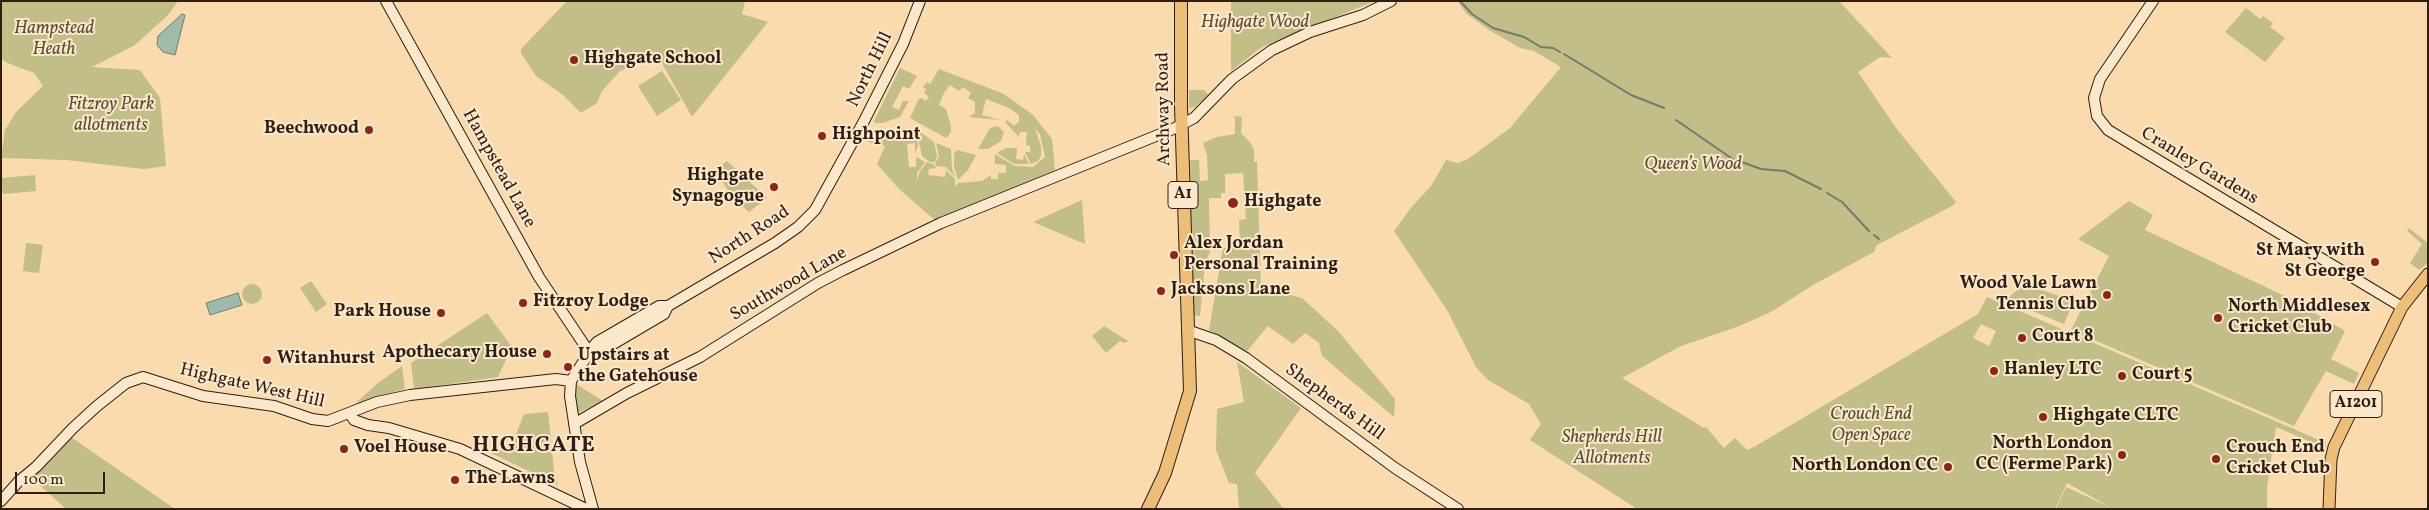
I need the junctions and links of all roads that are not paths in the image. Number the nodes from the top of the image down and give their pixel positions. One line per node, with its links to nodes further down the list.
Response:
1 (386, 1): 11 (main road, Hampstead Lane)
2 (920, 1): 7 (main road, North Hill)
3 (1181, 1): 6 (highway, Archway Road / A1)
4 (1391, 1): 6 (main road, Southwood Lane)
5 (2153, 1): 9 (main road, Cranley Gardens)
6 (1182, 124): 10 (highway, Archway Road / A1); 14 (main road, Southwood Lane)
7 (849, 152): 11 (main road, North Road)
8 (2428, 274): 9 (main road, A1201)
9 (2402, 307): 22 (main road, A1201)
10 (1187, 330): 20 (highway, Archway Road / A1); 21 (main road, Shepherds Hill)
11 (590, 352): 12 (main road)
12 (571, 381): 13 (main road, Highgate West Hill); 14 (main road)
13 (350, 414): 16 (main road); 17 (main road, Highgate West Hill)
14 (574, 424): 15 (main road)
15 (590, 498): 16 (main road); 19 (main road)
16 (572, 501): 18 (main road)
17 (1, 502)
18 (586, 509)
19 (593, 509)
20 (1148, 509)
21 (1458, 509)
22 (2329, 509)

